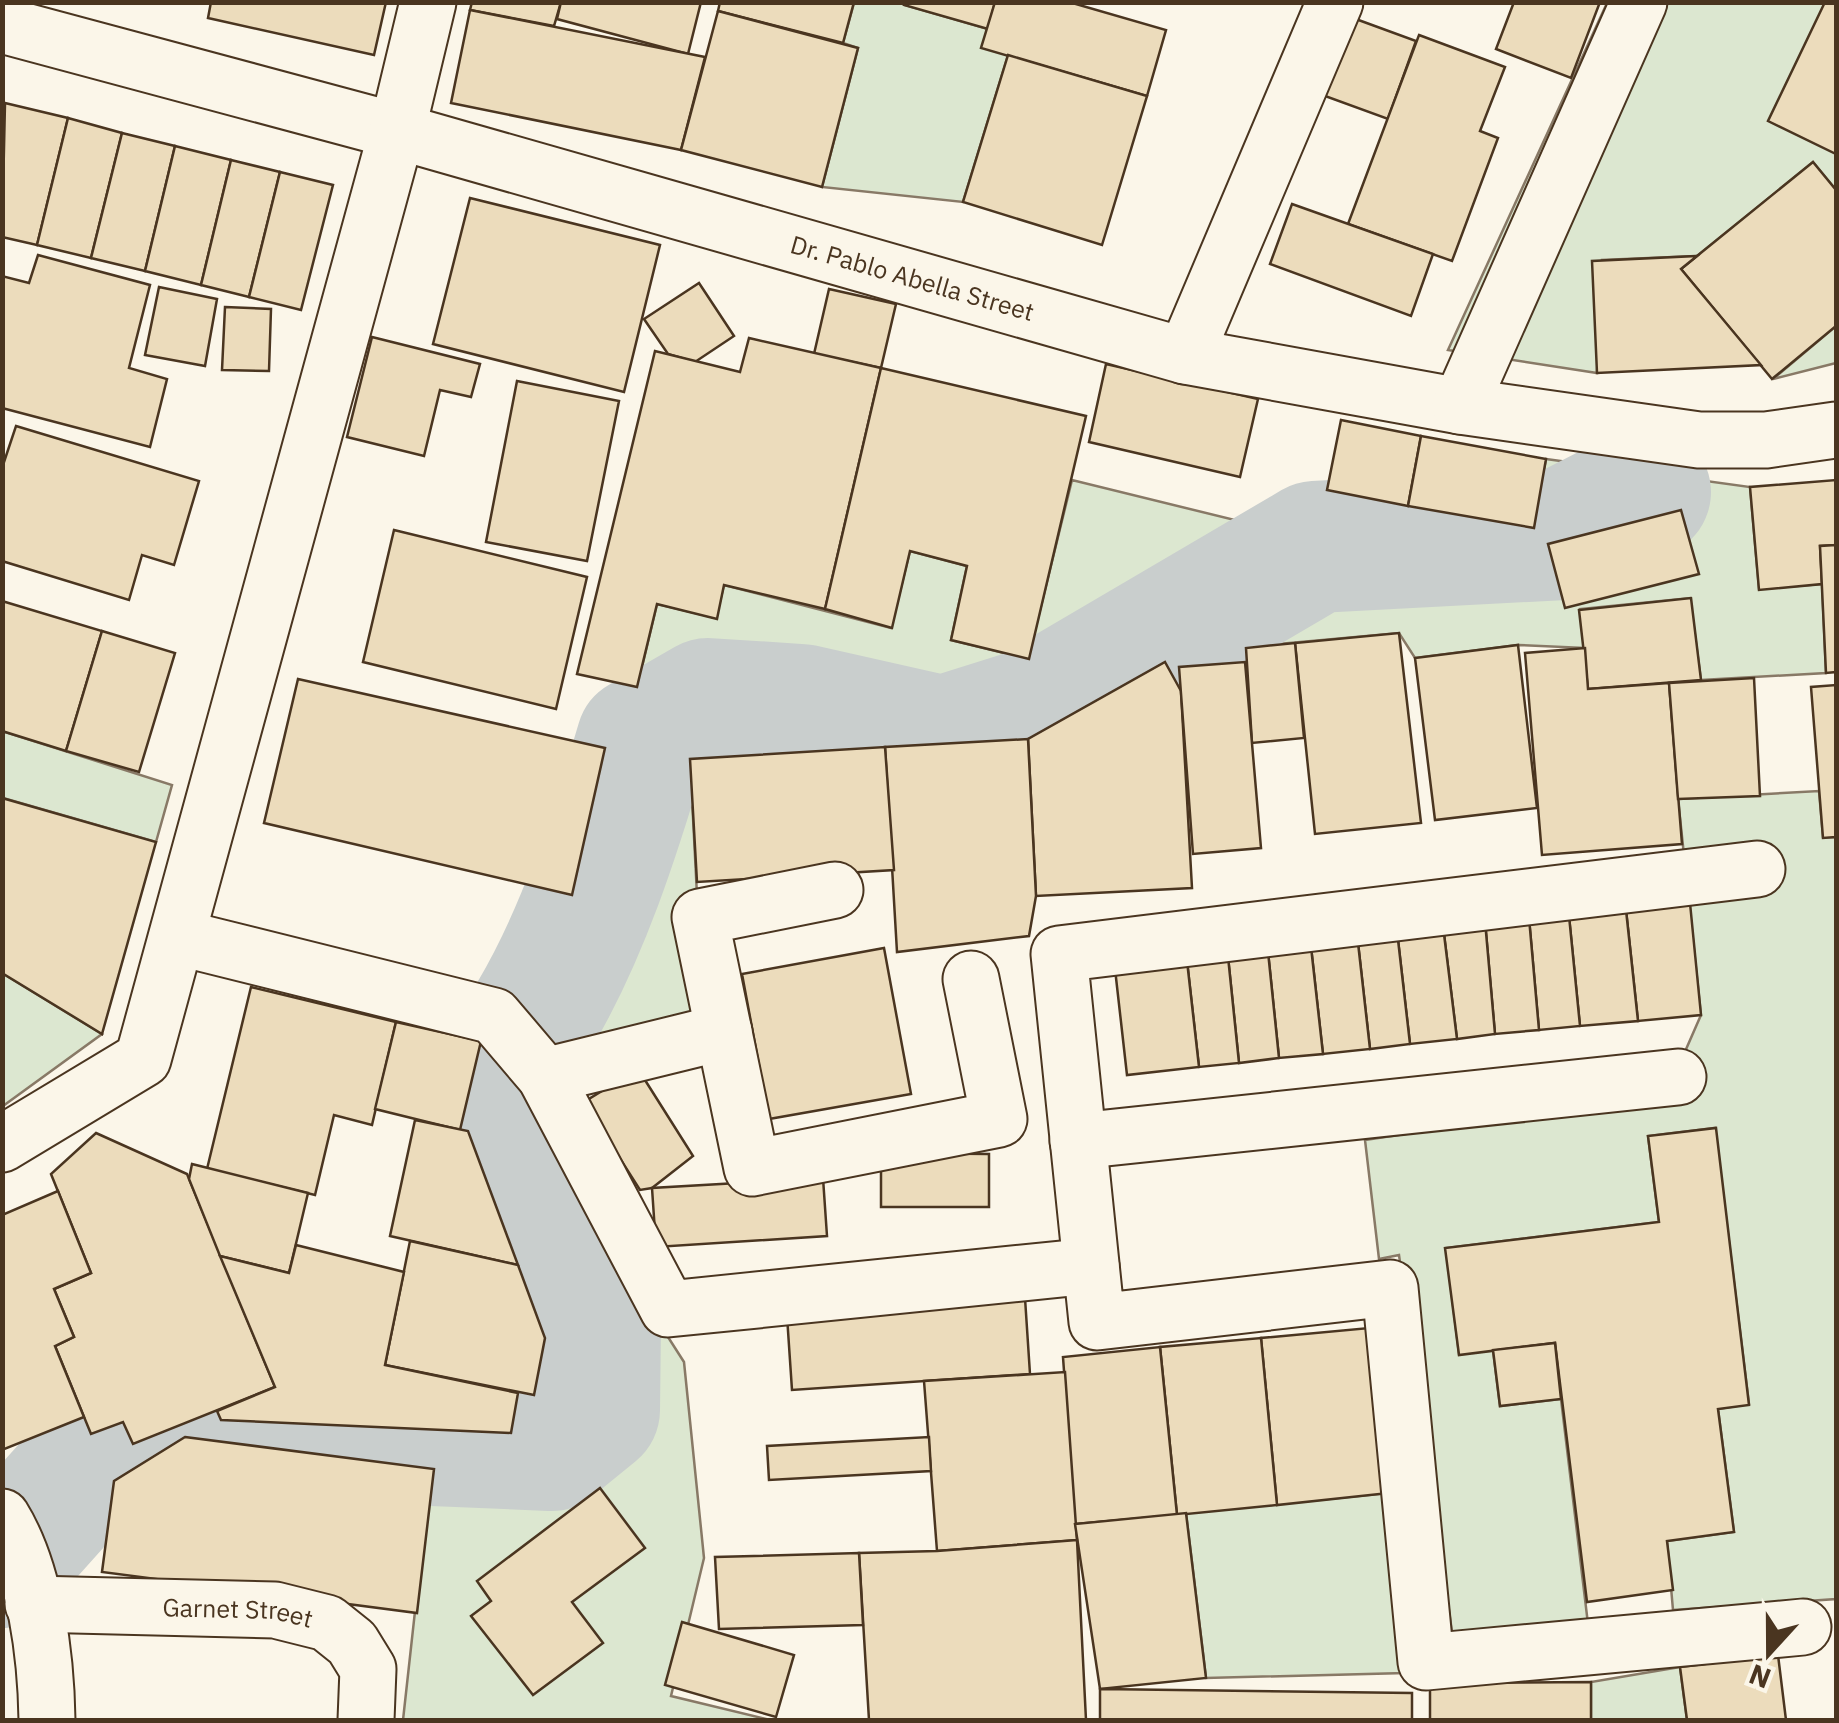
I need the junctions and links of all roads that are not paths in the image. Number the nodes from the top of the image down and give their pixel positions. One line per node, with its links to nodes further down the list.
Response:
1 (428, 2): 5 (street)
2 (1335, 2): 6 (street)
3 (1638, 2): 7 (street)
4 (2, 25): 5 (street, Dr. Pablo Abella Street)
5 (397, 131): 6 (street, Dr. Pablo Abella Street); 11 (street)
6 (1185, 356): 7 (street, Dr. Pablo Abella Street)
7 (1460, 406): 8 (street, Dr. Pablo Abella Street)
8 (1836, 430)
9 (1757, 869): 16 (street)
10 (835, 890): 13 (street)
11 (177, 938): 14 (street); 17 (street)
12 (971, 979): 13 (street)
13 (724, 1032): 14 (street)
14 (545, 1076): 18 (street)
15 (1678, 1077): 16 (street)
16 (1078, 1141): 18 (street)
17 (2, 1144)
18 (1091, 1266): 21 (street)
19 (4, 1520): 20 (street)
20 (29, 1590): 22 (street); 23 (street, Garnet Street)
21 (1803, 1627)
22 (46, 1720)
23 (366, 1720)

